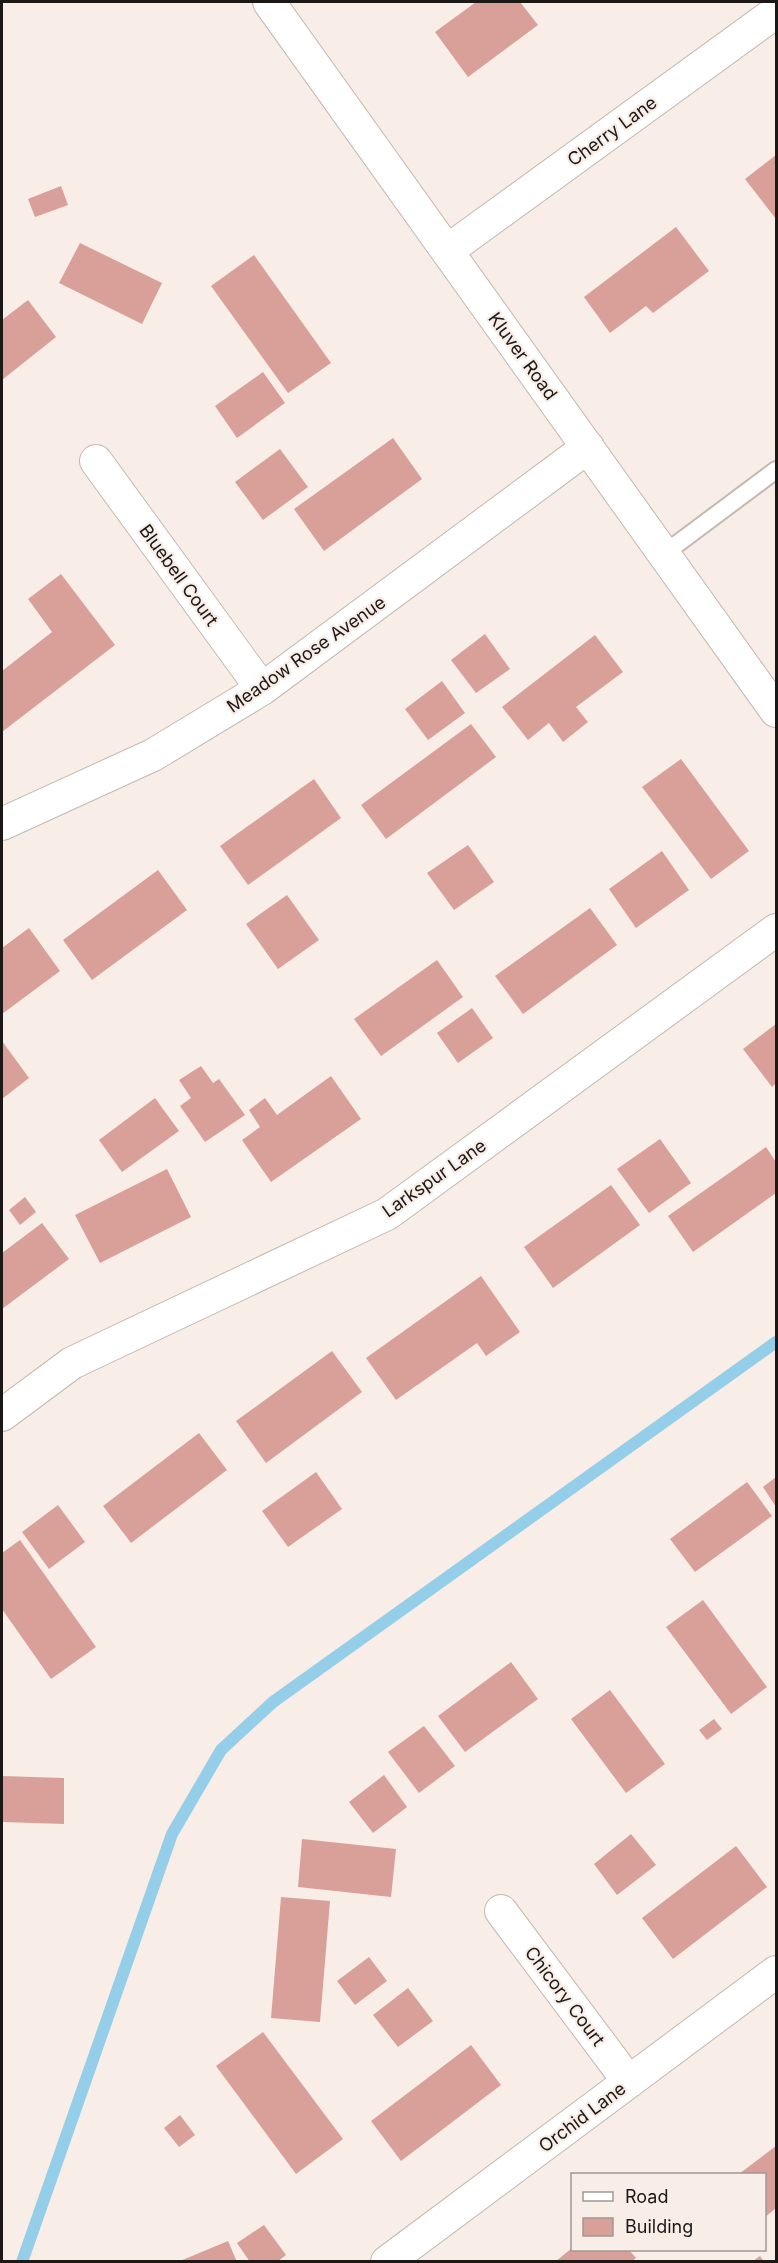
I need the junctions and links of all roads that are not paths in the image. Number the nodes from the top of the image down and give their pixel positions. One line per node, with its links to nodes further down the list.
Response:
1 (269, 2): 4 (street, Kluver Road)
2 (769, 2): 3 (lane)
3 (777, 12): 4 (street, Cherry Lane)
4 (447, 251): 5 (street, Kluver Road)
5 (588, 447): 8 (street, Kluver Road); 9 (street, Meadow Rose Avenue)
6 (96, 461): 9 (street, Bluebell Court)
7 (777, 470): 8 (lane)
8 (665, 553): 10 (street, Kluver Road)
9 (262, 688): 11 (street, Meadow Rose Avenue)
10 (777, 711)
11 (2, 824)
12 (777, 930): 13 (street, Larkspur Lane)
13 (2, 1415)
14 (501, 1911): 16 (street, Chicory Court)
15 (777, 1972): 16 (street, Orchid Lane)
16 (629, 2082): 17 (street, Orchid Lane)
17 (387, 2262)

